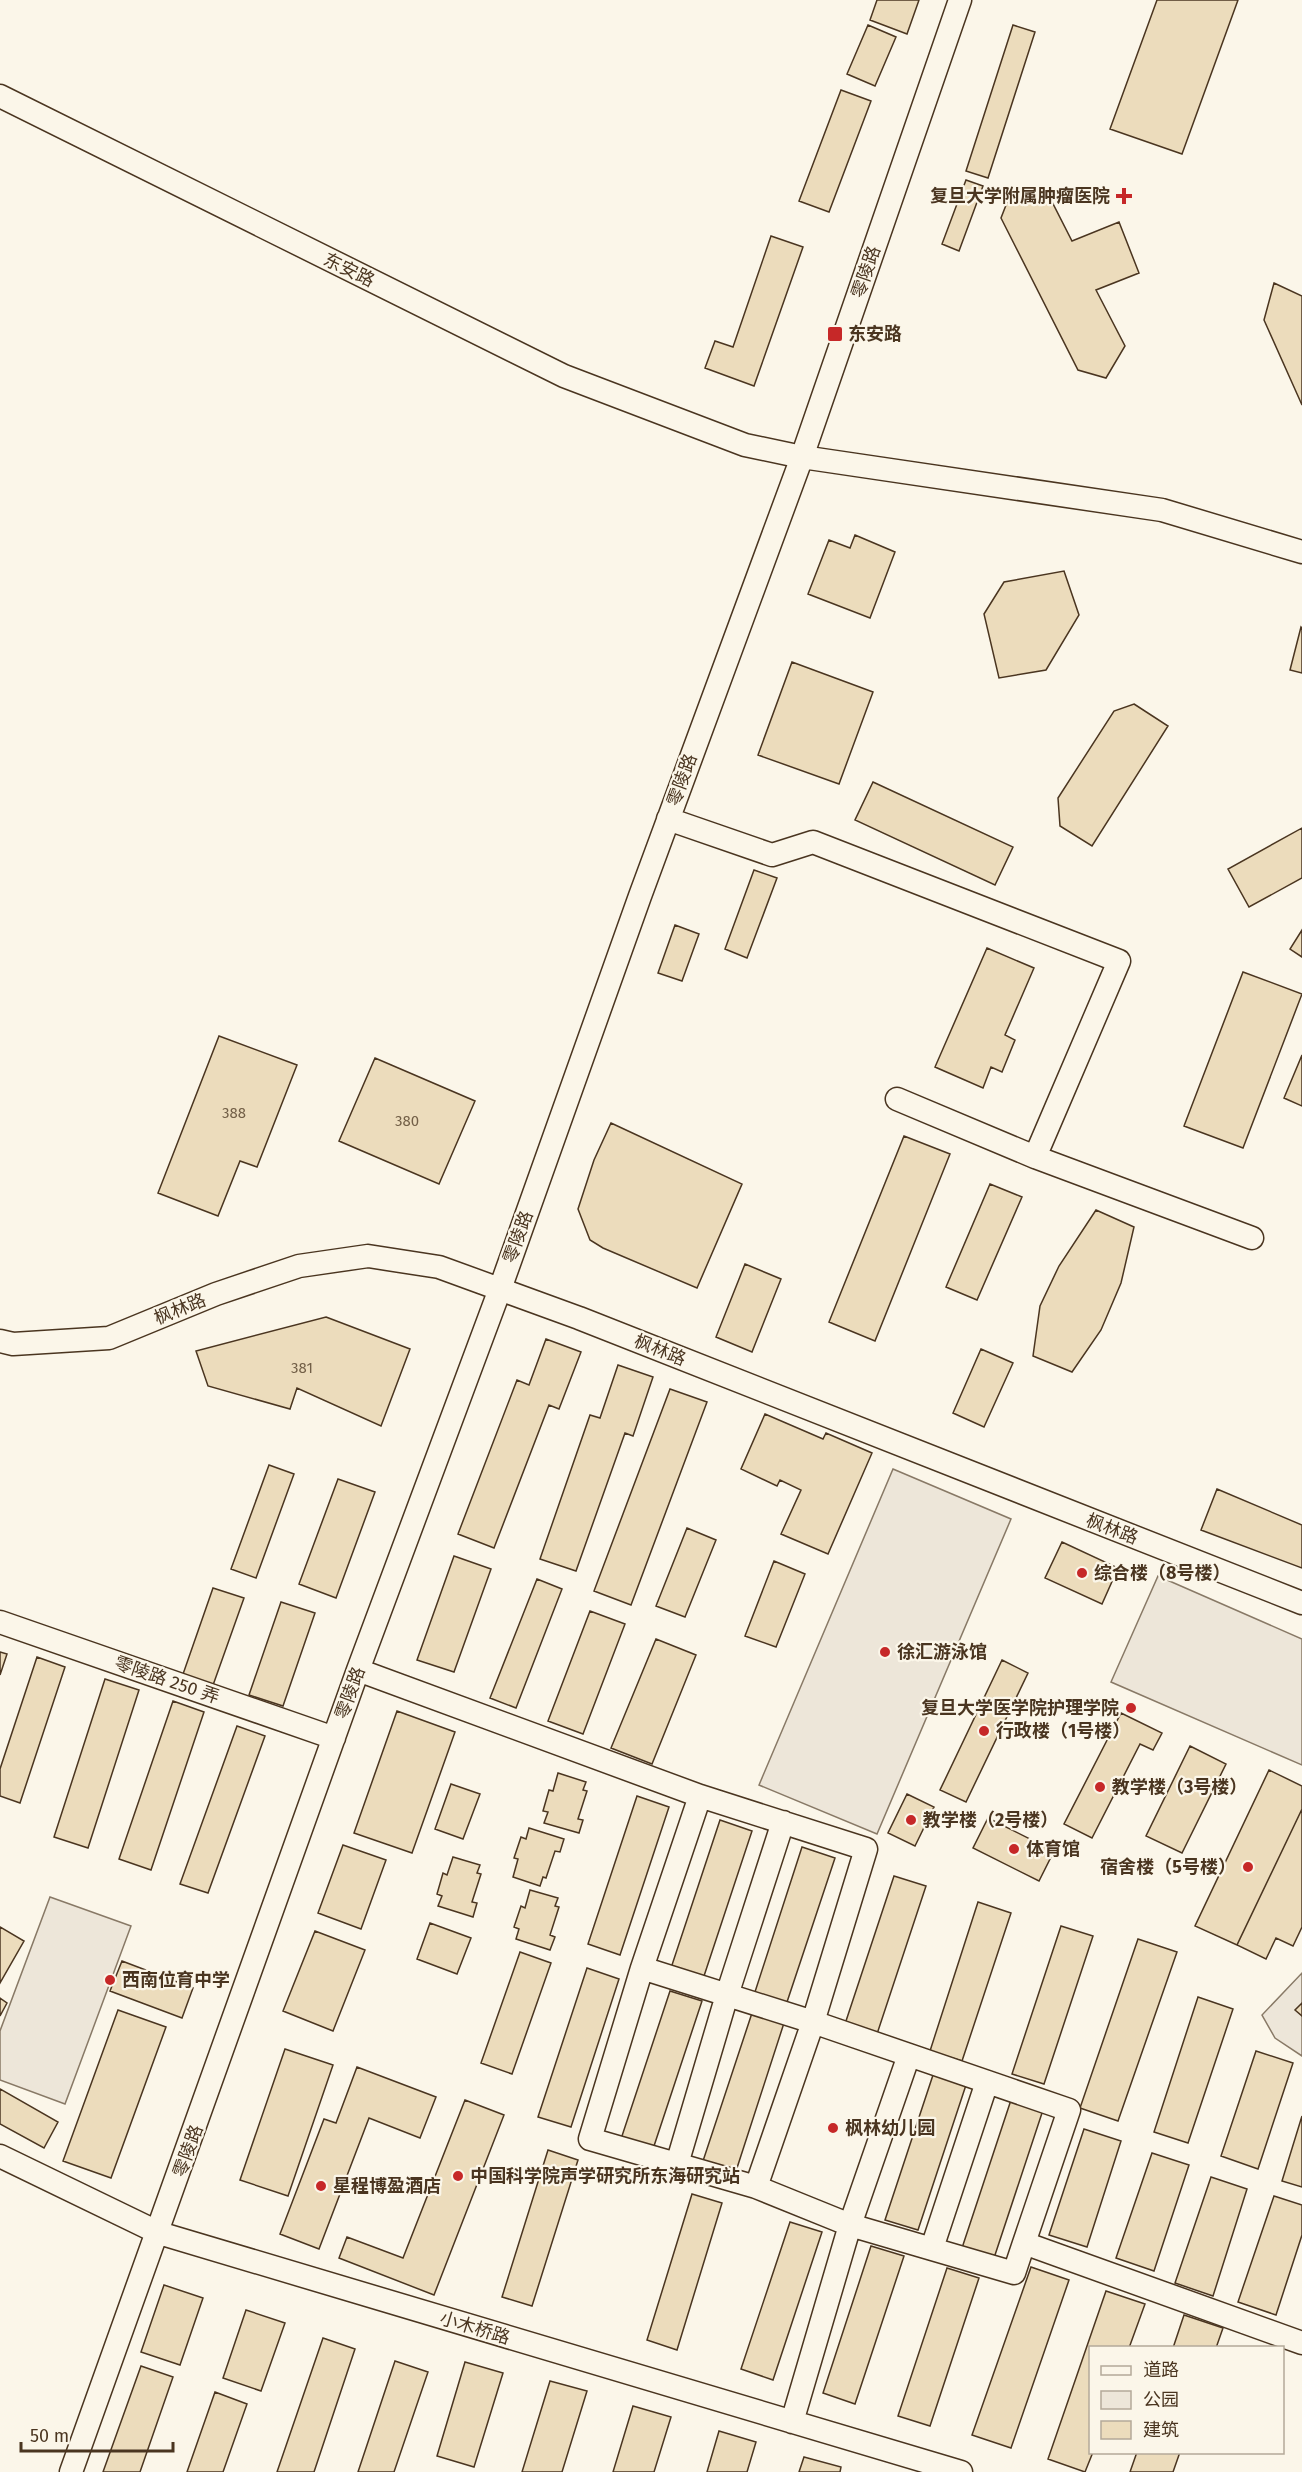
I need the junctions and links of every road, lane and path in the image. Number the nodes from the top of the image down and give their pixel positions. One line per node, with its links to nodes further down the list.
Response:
1 (960, 0): 3 (street, 零陵路)
2 (0, 96): 3 (street, 东安路)
3 (802, 457): 4 (street, 东安路); 5 (street, 零陵路)
4 (1302, 552)
5 (668, 819): 7 (street); 9 (street, 零陵路)
6 (897, 1100): 7 (street)
7 (1035, 1157): 8 (street)
8 (1252, 1238)
9 (500, 1289): 10 (street, 枫林路); 11 (street, 枫林路); 13 (street, 零陵路)
10 (0, 1341)
11 (1302, 1603)
12 (0, 1622): 14 (street, 零陵路 250 弄)
13 (358, 1670): 14 (street, 零陵路); 15 (street)
14 (334, 1738): 26 (street, 零陵路)
15 (700, 1796): 16 (street); 17 (street)
16 (783, 1822): 18 (street); 19 (street)
17 (642, 1968): 18 (street); 23 (street)
18 (727, 1995): 19 (street); 23 (street)
19 (813, 2022): 20 (street); 24 (street)
20 (909, 2055): 21 (street); 25 (street)
21 (987, 2082): 27 (street); 28 (street)
22 (0, 2156): 26 (street, 小木桥路)
23 (677, 2164): 24 (street)
24 (756, 2187): 25 (street)
25 (850, 2225): 28 (street); 30 (street)
26 (159, 2233): 30 (street, 小木桥路); 31 (street, 零陵路)
27 (1024, 2243): 28 (street); 29 (street)
28 (932, 2248)
29 (1302, 2343)
30 (792, 2422): 32 (street, 小木桥路)
31 (71, 2472)
32 (961, 2472)

